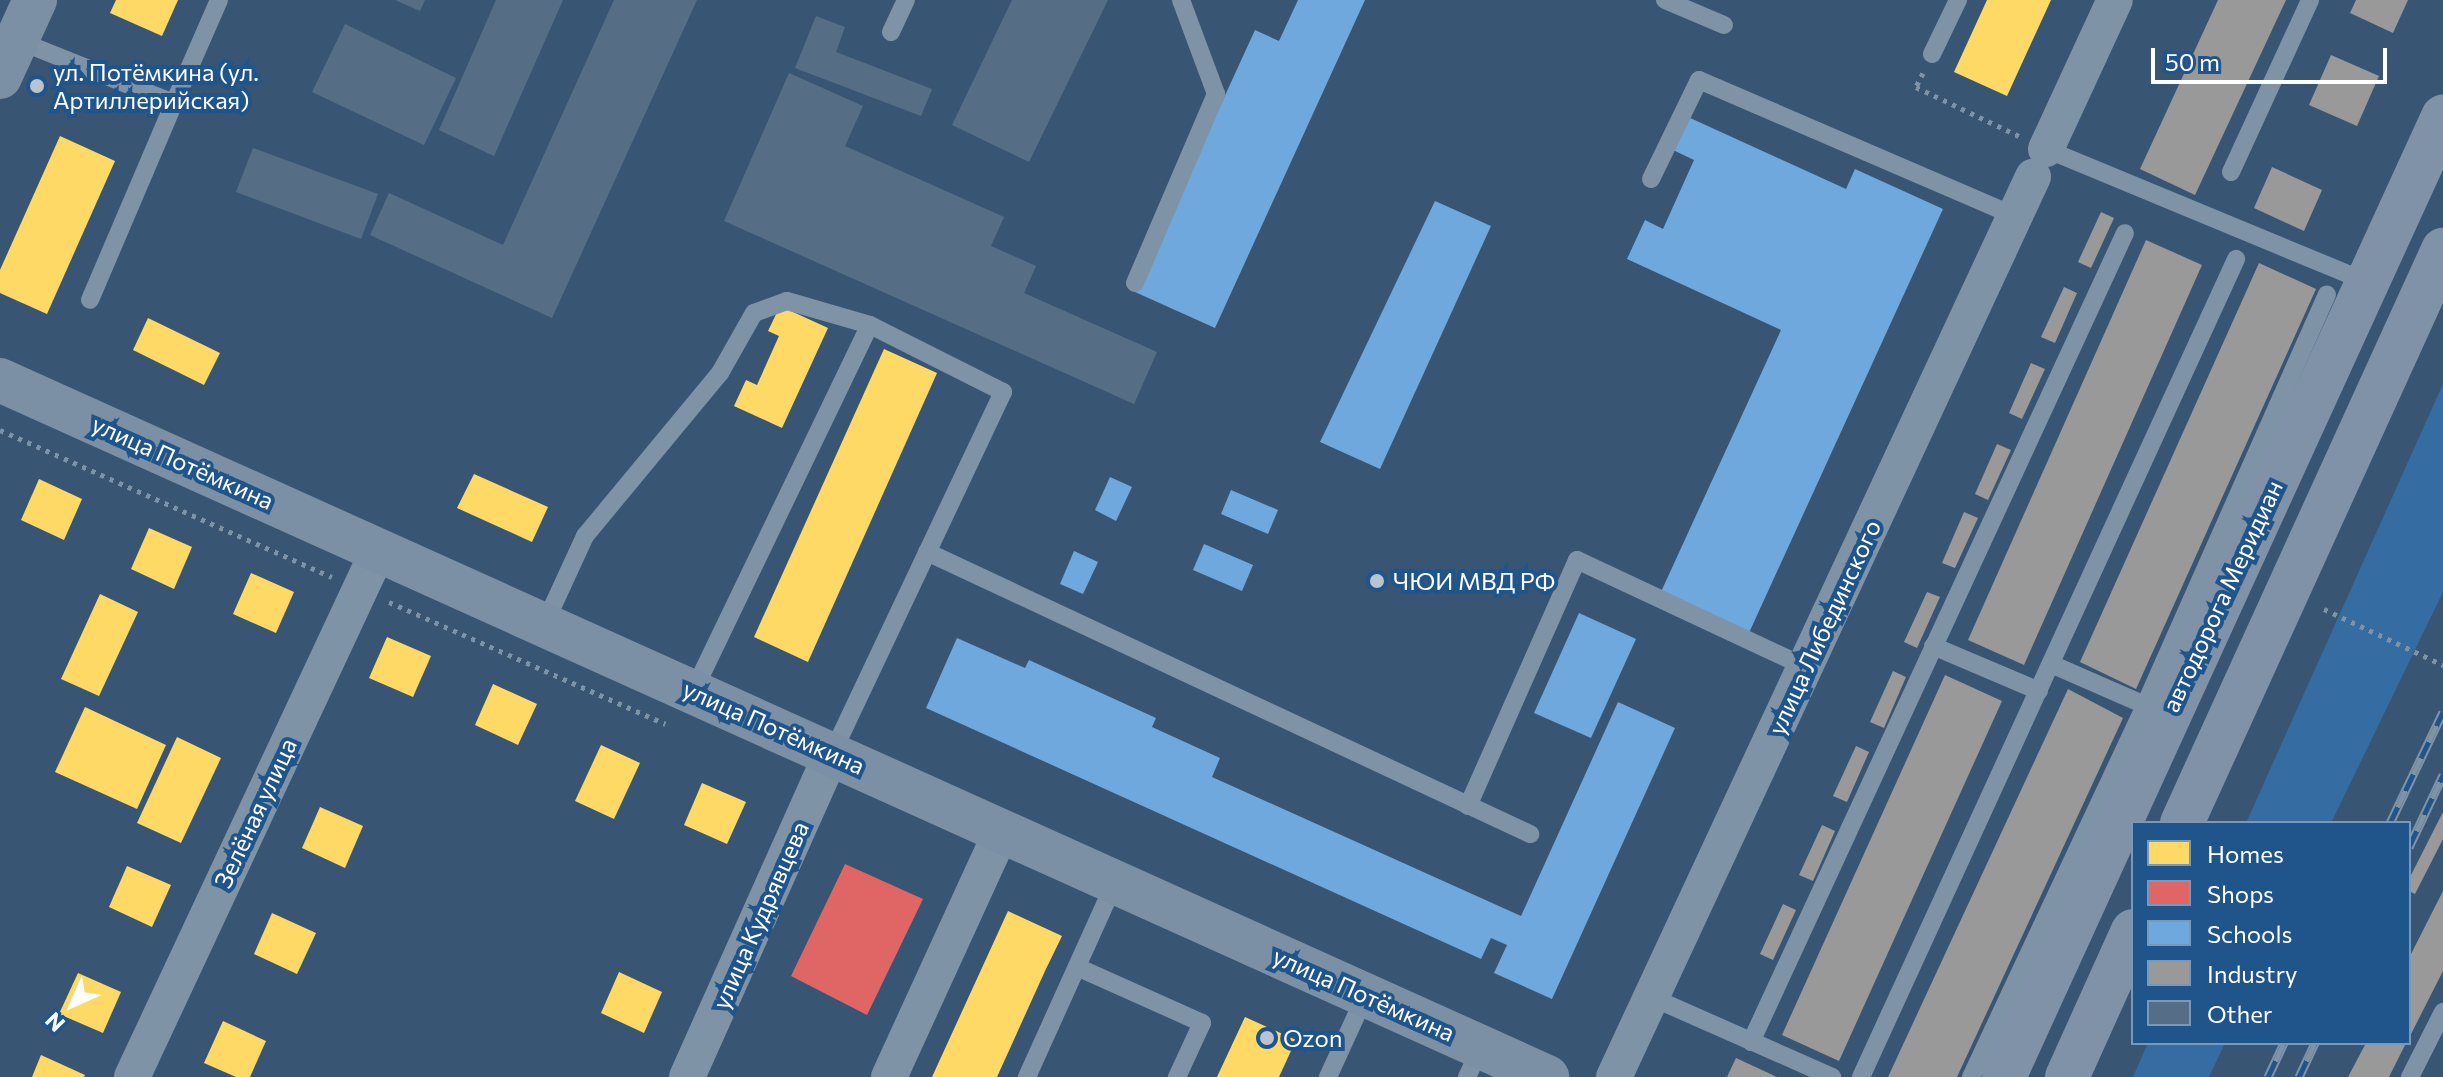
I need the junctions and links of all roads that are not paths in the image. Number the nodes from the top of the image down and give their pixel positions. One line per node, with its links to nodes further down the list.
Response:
1 (35, 0): 12 (street)
2 (219, 0): 13 (lane)
3 (906, 0): 10 (lane)
4 (1181, 0): 22 (lane)
5 (1665, 0): 9 (lane)
6 (1958, 0): 11 (lane)
7 (2115, 0): 15 (street, улица Либединского)
8 (2310, 0): 16 (lane)
9 (1724, 25)
10 (891, 32)
11 (1932, 54)
12 (8, 59): 13 (lane)
13 (174, 103): 24 (lane)
14 (2443, 117): 23 (main road, автодорога Меридиан)
15 (2040, 163): 18 (street, улица Либединского); 23 (lane)
16 (2231, 172)
17 (1651, 179): 18 (lane)
18 (2015, 216): 32 (street, улица Либединского)
19 (2125, 233): 30 (lane)
20 (2443, 250): 38 (main road)
21 (2236, 259): 31 (lane)
22 (1135, 283)
23 (2347, 288): 35 (lane); 60 (main road, автодорога Меридиан)
24 (90, 300)
25 (870, 325): 28 (lane); 29 (lane); 33 (lane)
26 (0, 380): 27 (street, улица Потёмкина)
27 (379, 549): 29 (street, улица Потёмкина); 49 (street, Зелёная улица)
28 (927, 552): 36 (lane); 37 (lane)
29 (545, 623): 33 (street, улица Потёмкина)
30 (1933, 646): 34 (lane); 47 (lane)
31 (2051, 664): 34 (lane); 35 (lane)
32 (1805, 667): 37 (lane); 45 (street, улица Либединского)
33 (694, 690): 36 (street, улица Потёмкина)
34 (2039, 691): 58 (lane)
35 (2145, 705): 59 (lane)
36 (832, 753): 39 (street, улица Потёмкина); 50 (street, улица Кудрявцева)
37 (1468, 806): 40 (lane)
38 (2183, 821)
39 (1002, 830): 41 (street, улица Потёмкина); 51 (street)
40 (1530, 834)
41 (1115, 882): 43 (lane); 44 (street, улица Потёмкина)
42 (2131, 935): 61 (main road)
43 (1077, 967): 52 (lane); 53 (lane)
44 (1366, 995): 48 (street, улица Потёмкина); 54 (lane)
45 (1651, 997): 47 (lane); 56 (street, улица Либединского)
46 (2443, 1012): 62 (lane)
47 (1751, 1042): 57 (lane)
48 (1474, 1062): 55 (street, улица Потёмкина)
49 (132, 1077)
50 (687, 1077)
51 (889, 1077)
52 (1027, 1077)
53 (1177, 1077)
54 (1328, 1077)
55 (1547, 1077)
56 (1614, 1077)
57 (1832, 1077)
58 (1861, 1077)
59 (1971, 1077)
60 (2004, 1077)
61 (2067, 1077)
62 (2410, 1077)

